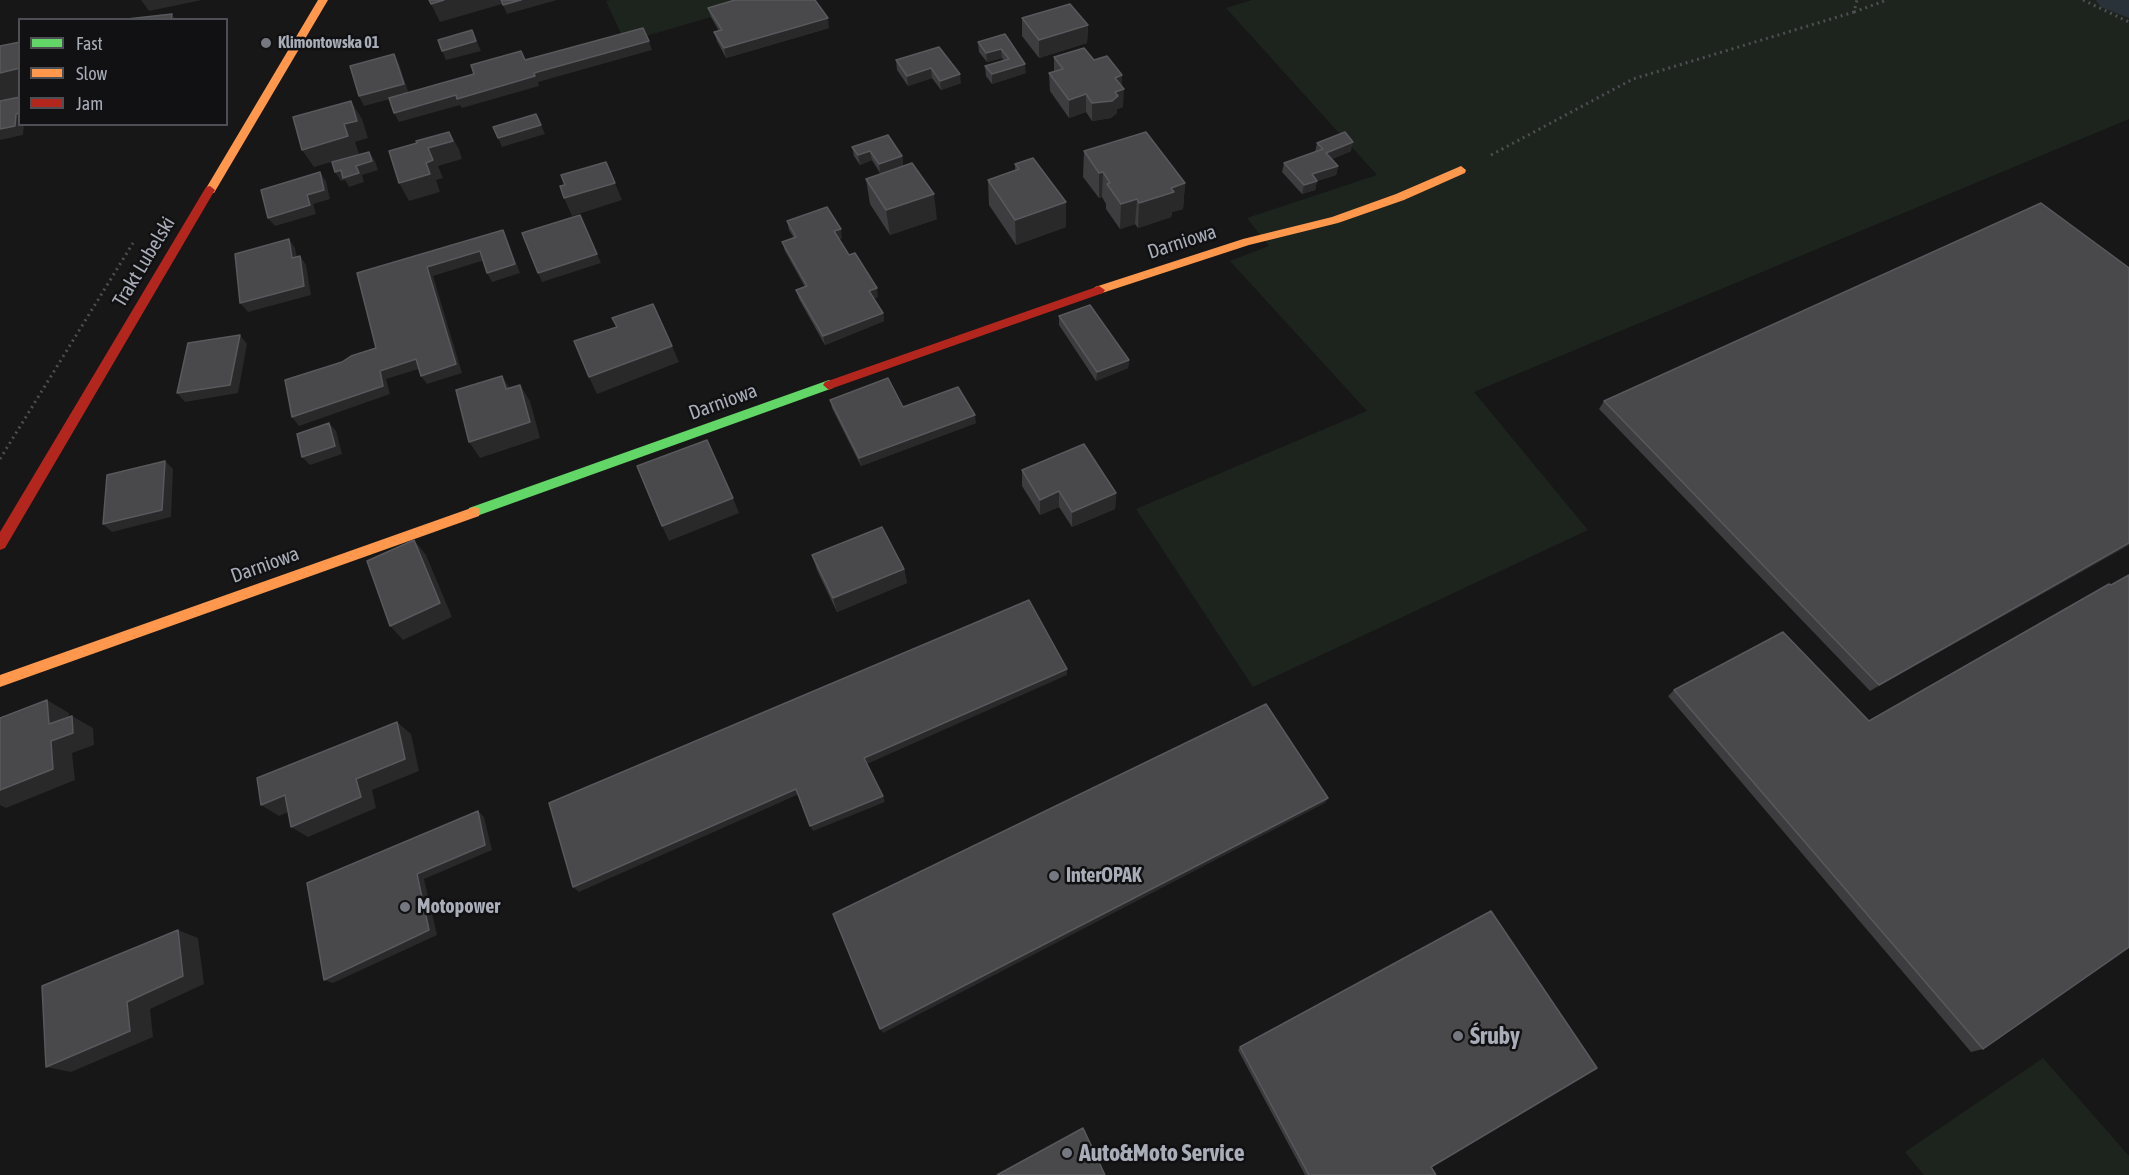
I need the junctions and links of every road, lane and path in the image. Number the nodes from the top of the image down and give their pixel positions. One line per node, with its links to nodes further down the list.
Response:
1 (323, 0): 10 (street, Trakt Lubelski)
2 (1857, 0): 5 (path)
3 (1887, 0): 5 (path)
4 (2083, 0): 6 (path)
5 (1854, 12): 7 (path)
6 (2129, 22)
7 (1461, 170): 11 (street, Darniowa)
8 (137, 236): 9 (path)
9 (0, 459)
10 (0, 544)
11 (0, 681)

